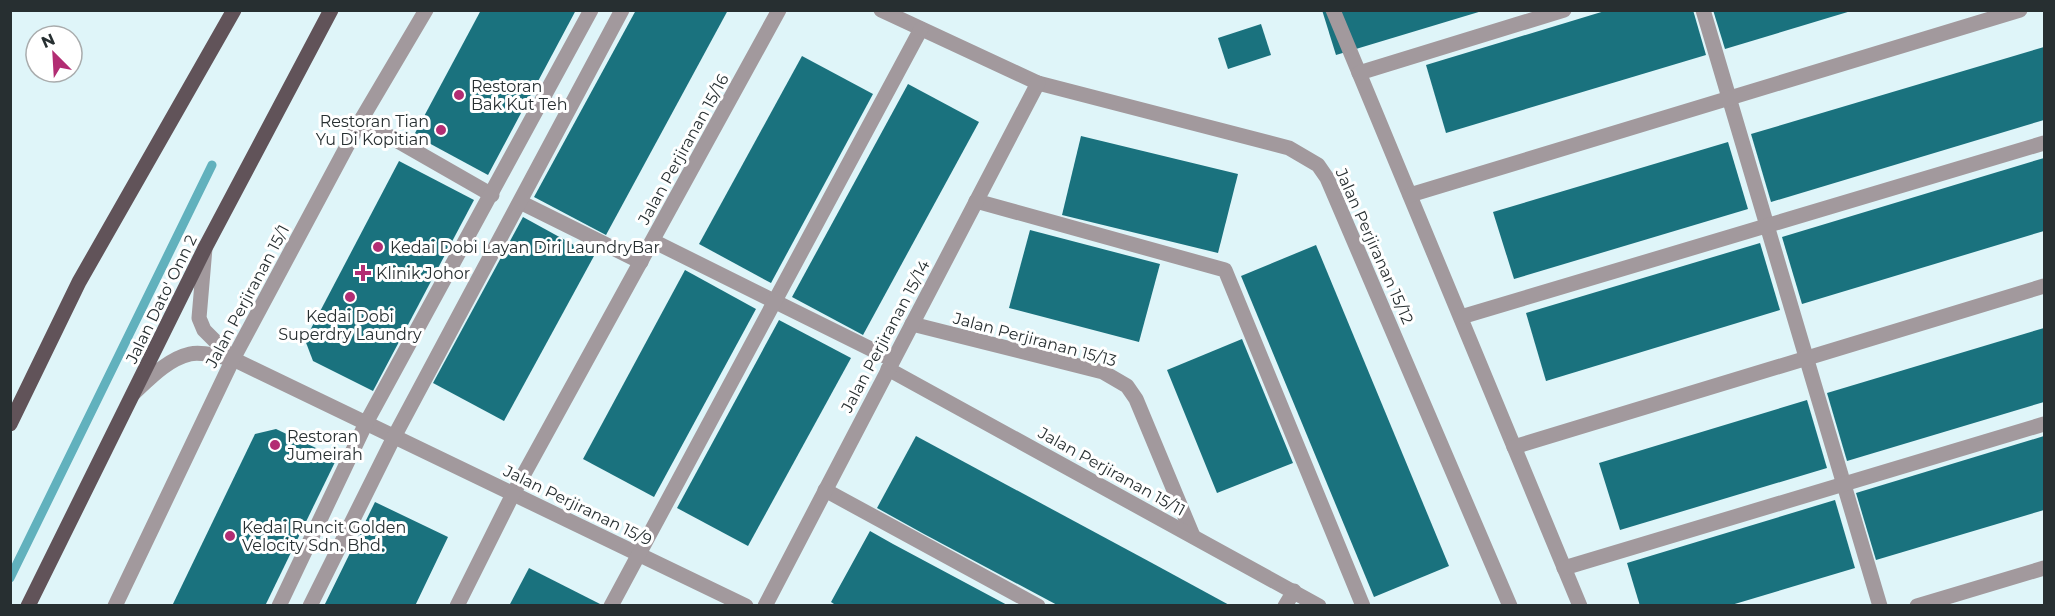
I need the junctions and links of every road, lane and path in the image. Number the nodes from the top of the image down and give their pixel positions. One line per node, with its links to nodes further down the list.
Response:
1 (234, 10): 35 (main road)
2 (331, 10): 24 (main road, Jalan Dato' Onn 2)
3 (426, 10): 16 (street, Jalan Perjiranan 15/1)
4 (591, 10): 18 (street)
5 (622, 10): 21 (street)
6 (779, 10): 23 (street, Jalan Perjiranan 15/16)
7 (880, 10): 12 (street, Jalan Perjiranan 15/12)
8 (1333, 10): 13 (street)
9 (1564, 10): 13 (street)
10 (1703, 10): 15 (street)
11 (2020, 10): 15 (street)
12 (921, 29): 14 (street, Jalan Perjiranan 15/12); 27 (street)
13 (1359, 73): 19 (street)
14 (1038, 83): 20 (street, Jalan Perjiranan 15/14); 59 (street, Jalan Perjiranan 15/12)
15 (1729, 99): 19 (street); 22 (street)
16 (362, 120): 18 (street); 30 (street, Jalan Perjiranan 15/1)
17 (2044, 143): 22 (street)
18 (492, 195): 34 (street)
19 (1410, 195): 28 (street)
20 (976, 201): 29 (street, Jalan Perjiranan 15/14); 58 (street)
21 (520, 202): 25 (street); 37 (street)
22 (1767, 226): 28 (street); 31 (street)
23 (653, 241): 25 (street, Jalan Perjiranan 15/16); 27 (street, Jalan Perjiranan 15/11)
24 (205, 248): 30 (street); 33 (main road, Jalan Dato' Onn 2)
25 (641, 262): 41 (street, Jalan Perjiranan 15/16)
26 (2044, 286): 31 (street)
27 (774, 302): 32 (street, Jalan Perjiranan 15/11); 43 (street)
28 (1461, 317): 38 (street)
29 (912, 324): 32 (street, Jalan Perjiranan 15/14); 42 (street, Jalan Perjiranan 15/13)
30 (233, 358): 33 (street); 34 (street, Jalan Perjiranan 15/9); 48 (street, Jalan Perjiranan 15/1)
31 (1806, 358): 38 (street); 39 (street)
32 (890, 365): 40 (street, Jalan Perjiranan 15/14); 42 (street, Jalan Perjiranan 15/11)
33 (134, 393): 47 (main road, Jalan Dato' Onn 2)
34 (366, 423): 37 (street, Jalan Perjiranan 15/9); 49 (street)
35 (10, 424)
36 (2044, 424): 39 (street)
37 (394, 437): 41 (street, Jalan Perjiranan 15/9); 50 (street)
38 (1514, 447): 44 (street)
39 (1843, 484): 44 (street); 61 (street)
40 (825, 490): 54 (street, Jalan Perjiranan 15/14); 55 (street)
41 (513, 494): 43 (street, Jalan Perjiranan 15/9); 51 (street, Jalan Perjiranan 15/16)
42 (1193, 536): 46 (street, Jalan Perjiranan 15/11)
43 (637, 554): 52 (street); 53 (street, Jalan Perjiranan 15/9)
44 (1564, 567): 60 (street)
45 (2044, 567): 62 (street)
46 (1294, 591): 56 (street); 57 (street, Jalan Perjiranan 15/11)
47 (28, 606)
48 (115, 606)
49 (279, 606)
50 (310, 606)
51 (457, 606)
52 (611, 606)
53 (746, 606)
54 (765, 606)
55 (1038, 606)
56 (1285, 606)
57 (1319, 606)
58 (1363, 606)
59 (1510, 606)
60 (1580, 606)
61 (1880, 606)
62 (1917, 606)

